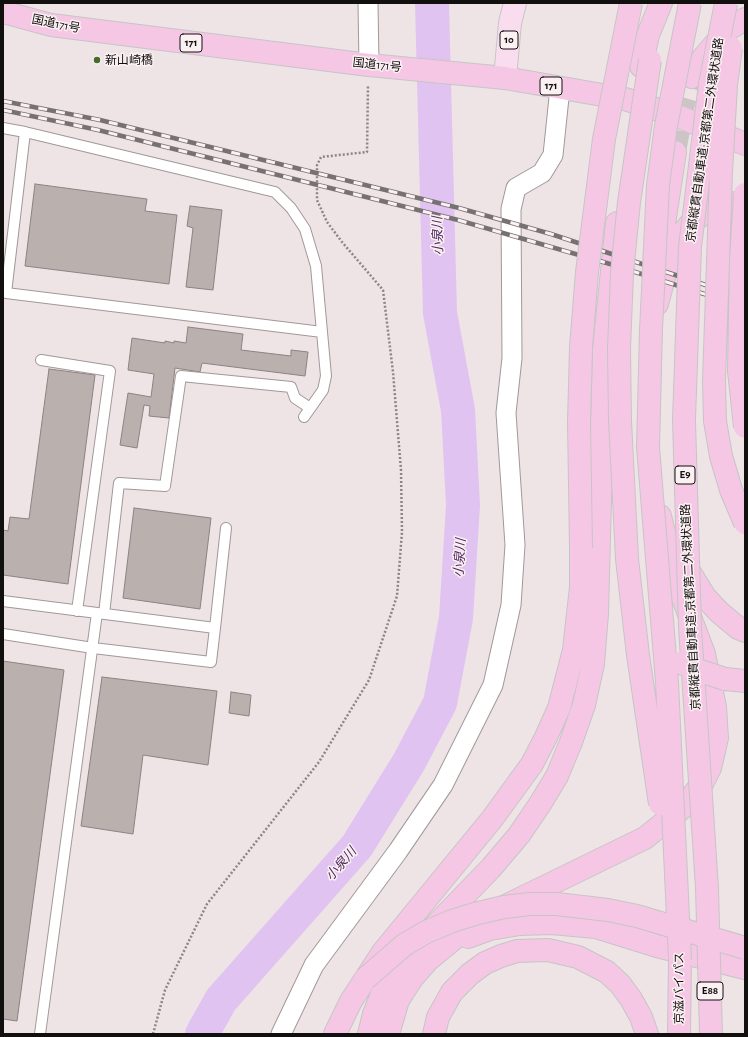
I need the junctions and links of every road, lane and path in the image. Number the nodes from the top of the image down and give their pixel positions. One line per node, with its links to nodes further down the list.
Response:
1 (368, 3): 10 (street)
2 (515, 3): 13 (main road, 10)
3 (631, 3): 46 (highway, bridge)
4 (662, 3): 11 (highway); 43 (highway, bridge)
5 (690, 3): 43 (highway, bridge)
6 (726, 3): 42 (highway, 京都縦貫自動車道;京都第二外環状道路 / E9, bridge)
7 (738, 3): 31 (highway, bridge)
8 (3, 12): 10 (highway, 国道171号 / 171)
9 (745, 19): 12 (highway)
10 (375, 65): 13 (highway, 国道171号 / 171); 49 (path)
11 (641, 66)
12 (692, 77)
13 (506, 78): 14 (highway, 国道171号 / 171)
14 (560, 88): 17 (highway, 国道171号 / 171); 50 (street)
15 (3, 128): 16 (lane)
16 (26, 132): 22 (lane); 23 (lane)
17 (745, 144)
18 (675, 152): 24 (highway)
19 (625, 153): 29 (highway)
20 (745, 194): 28 (highway, bridge)
21 (745, 201): 24 (highway)
22 (5, 280): 23 (lane)
23 (322, 332): 26 (lane)
24 (646, 343): 30 (highway)
25 (41, 360): 34 (lane)
26 (310, 408): 27 (lane); 35 (lane)
27 (304, 417)
28 (745, 427)
29 (600, 490): 40 (highway, bridge); 51 (highway)
30 (658, 510): 37 (highway); 44 (highway)
31 (745, 524)
32 (226, 528): 36 (lane)
33 (3, 601): 34 (lane)
34 (77, 611): 35 (lane)
35 (101, 614): 36 (lane); 39 (lane)
36 (215, 628): 39 (lane)
37 (745, 631)
38 (3, 634): 39 (lane)
39 (93, 648): 48 (lane)
40 (735, 680)
41 (745, 948): 46 (highway, bridge)
42 (708, 949): 56 (highway, E88, bridge)
43 (679, 951): 55 (highway, 京滋バイパス / E88)
44 (428, 960): 45 (highway); 52 (highway)
45 (745, 968)
46 (365, 979): 47 (highway)
47 (337, 1029)
48 (40, 1034)
49 (153, 1034)
50 (281, 1034)
51 (369, 1034)
52 (388, 1034)
53 (434, 1034): 54 (highway)
54 (647, 1034)
55 (679, 1034)
56 (711, 1034)

